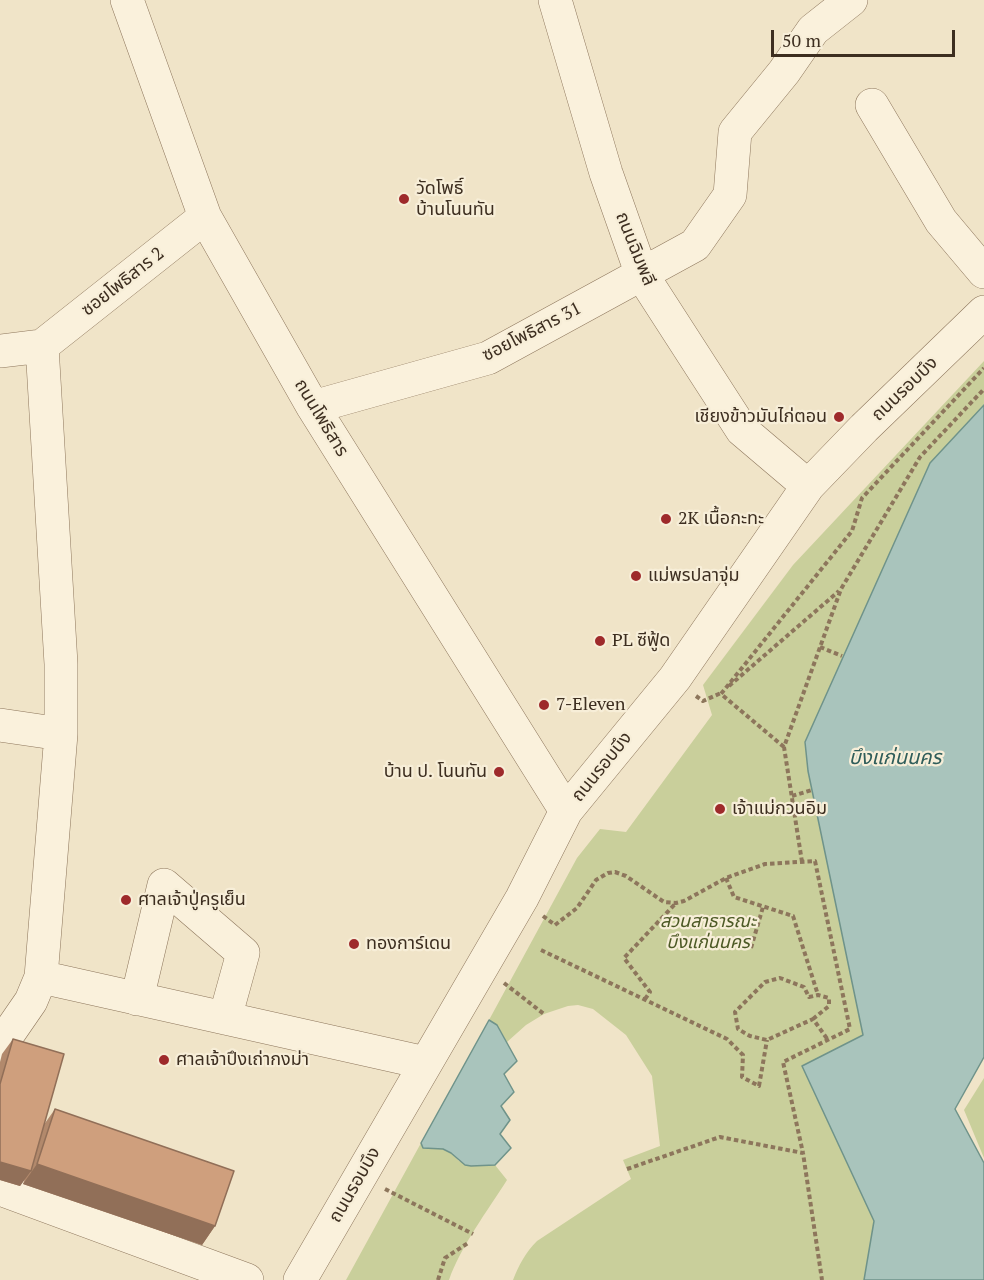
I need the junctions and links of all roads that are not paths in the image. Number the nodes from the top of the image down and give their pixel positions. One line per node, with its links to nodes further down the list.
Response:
1 (127, 0): 5 (street, ถนนโพธิสาร)
2 (555, 0): 7 (street, ถนนฉิมพลี)
3 (850, 0): 7 (street, ซอยโพธิสาร 31)
4 (872, 105): 6 (street)
5 (205, 218): 9 (street, ซอยโพธิสาร 2); 11 (street, ถนนโพธิสาร)
6 (984, 272)
7 (642, 274): 11 (street, ซอยโพธิสาร 31); 12 (street, ถนนฉิมพลี)
8 (984, 312): 12 (street, ถนนรอบบึง)
9 (42, 346): 10 (street); 14 (street)
10 (0, 351)
11 (313, 407): 15 (street, ถนนโพธิสาร)
12 (808, 486): 15 (street, ถนนรอบบึง)
13 (0, 725): 14 (street)
14 (61, 734): 16 (street)
15 (566, 811): 20 (street, ถนนรอบบึง)
16 (41, 978): 17 (street); 19 (street)
17 (137, 999): 18 (street); 18 (street)
18 (225, 1018): 20 (street)
19 (0, 1046)
20 (426, 1063): 23 (street, ถนนรอบบึง)
21 (0, 1189): 22 (street)
22 (247, 1280)
23 (300, 1280)

